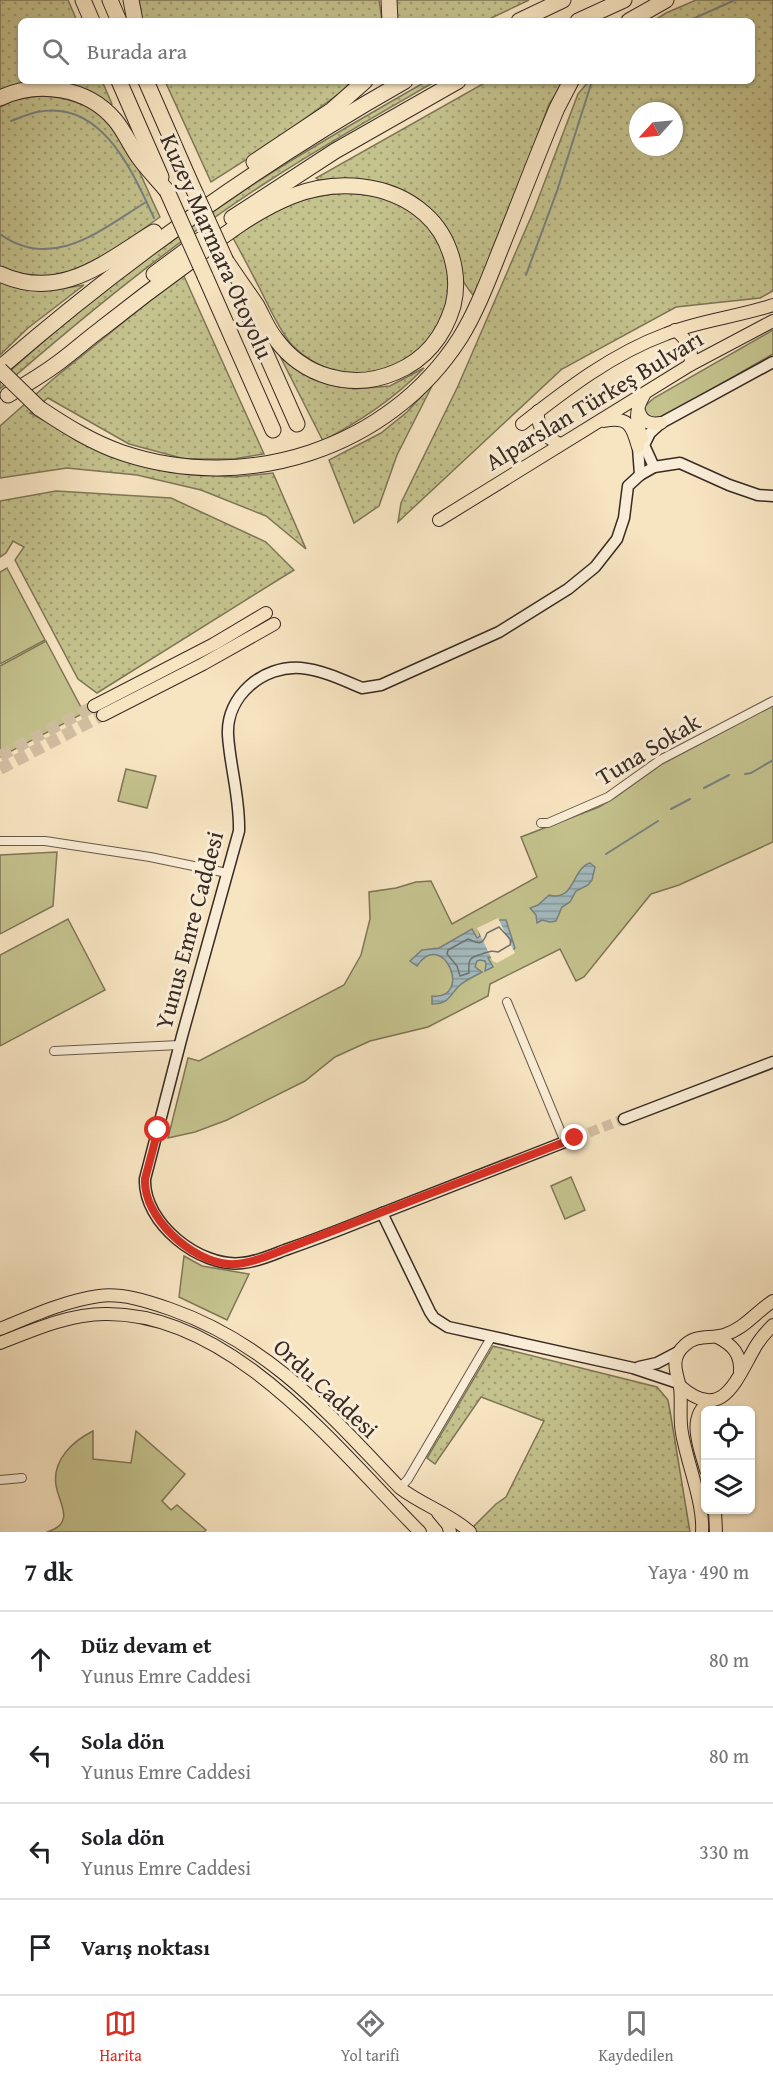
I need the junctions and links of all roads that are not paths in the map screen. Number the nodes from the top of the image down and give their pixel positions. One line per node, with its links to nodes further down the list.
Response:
1 (83, 0): 8 (highway)
2 (110, 0): 9 (highway)
3 (131, 0): 10 (highway)
4 (389, 0): 11 (highway)
5 (563, 0): 12 (highway)
6 (624, 0): 13 (highway)
7 (666, 0): 14 (highway)
8 (91, 18)
9 (118, 18)
10 (134, 18)
11 (390, 18)
12 (525, 18)
13 (585, 18)
14 (634, 18)
15 (120, 84): 24 (highway, Kuzey Marmara Otoyolu)
16 (147, 84): 23 (highway, Kuzey Marmara Otoyolu)
17 (157, 84): 23 (highway)
18 (362, 84): 25 (highway)
19 (400, 84): 25 (highway)
20 (453, 84): 35 (highway)
21 (570, 84): 33 (highway, bridge)
22 (0, 98): 24 (highway)
23 (188, 177): 26 (highway, Kuzey Marmara Otoyolu, bridge)
24 (167, 191): 42 (highway, Kuzey Marmara Otoyolu, bridge)
25 (192, 215): 27 (highway); 33 (highway)
26 (226, 261): 35 (highway); 40 (highway, Kuzey Marmara Otoyolu)
27 (0, 274)
28 (773, 304): 30 (main road, Alparslan Türkeş Bulvarı)
29 (773, 321): 32 (main road, Alparslan Türkeş Bulvarı)
30 (675, 330): 32 (main road); 37 (main road, Alparslan Türkeş Bulvarı)
31 (773, 362): 39 (street)
32 (690, 366): 34 (main road, Alparslan Türkeş Bulvarı)
33 (0, 369)
34 (645, 393): 36 (main road); 38 (main road, Alparslan Türkeş Bulvarı)
35 (4, 399)
36 (637, 407): 39 (main road); 44 (main road)
37 (538, 411): 41 (main road, Alparslan Türkeş Bulvarı); 43 (main road)
38 (597, 422): 43 (main road, Alparslan Türkeş Bulvarı); 44 (main road)
39 (661, 423): 44 (street)
40 (297, 424)
41 (522, 424)
42 (273, 430)
43 (560, 444): 48 (main road, Alparslan Türkeş Bulvarı)
44 (641, 446): 45 (street); 46 (street)
45 (654, 467): 46 (street); 47 (street)
46 (640, 474): 56 (street, Yunus Emre Caddesi)
47 (773, 496)
48 (439, 519)
49 (266, 613): 52 (main road)
50 (274, 624): 53 (main road)
51 (773, 701): 54 (street, Tuna Sokak)
52 (94, 706)
53 (103, 715)
54 (542, 823)
55 (0, 841): 56 (street)
56 (227, 873): 58 (street, Yunus Emre Caddesi)
57 (507, 1002): 62 (street)
58 (179, 1045): 59 (street); 63 (street, Yunus Emre Caddesi)
59 (54, 1051)
60 (773, 1062): 61 (street)
61 (624, 1119)
62 (570, 1140): 63 (street, Yunus Emre Caddesi)
63 (382, 1213): 67 (street)
64 (773, 1302): 68 (main road)
65 (773, 1325): 72 (main road)
66 (0, 1329): 78 (main road, Ordu Caddesi)
67 (492, 1336): 71 (street); 78 (street)
68 (717, 1337): 70 (main road); 72 (main road)
69 (0, 1343): 81 (main road, Ordu Caddesi)
70 (678, 1352): 71 (street); 73 (main road)
71 (633, 1368): 73 (street)
72 (740, 1373): 74 (main road)
73 (679, 1385): 74 (main road); 84 (main road)
74 (710, 1401): 75 (main road)
75 (703, 1460)
76 (22, 1478): 77 (street)
77 (0, 1479)
78 (400, 1488): 79 (main road, Ordu Caddesi)
79 (434, 1509): 82 (main road); 83 (main road, Ordu Caddesi)
80 (715, 1514): 85 (main road)
81 (422, 1532)
82 (450, 1532)
83 (470, 1532)
84 (702, 1532)
85 (716, 1532)

